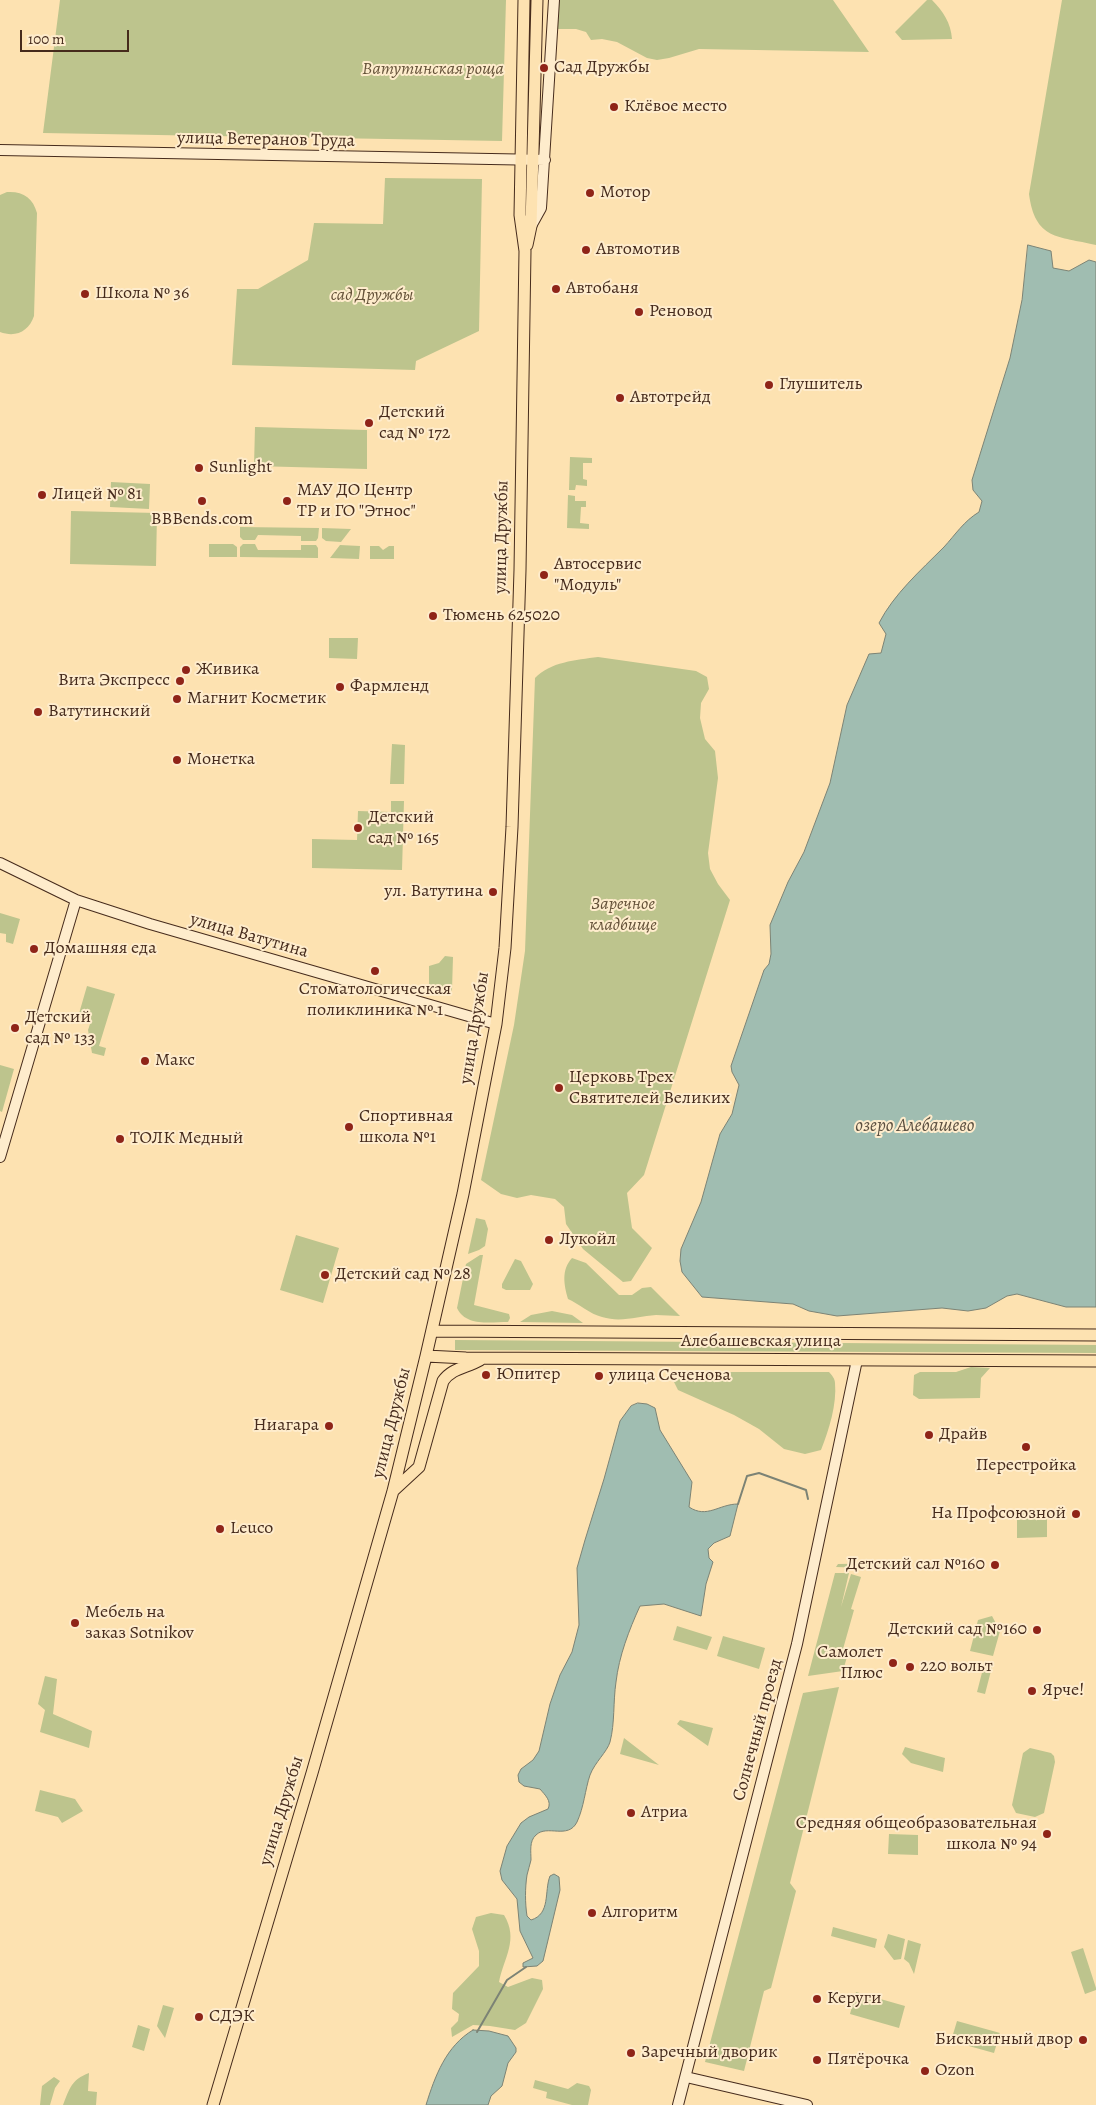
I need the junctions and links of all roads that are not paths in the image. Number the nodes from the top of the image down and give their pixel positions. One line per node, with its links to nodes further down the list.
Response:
1 (524, 0): 5 (main road, улица Дружбы)
2 (537, 0): 5 (main road, улица Дружбы)
3 (554, 0): 6 (main road)
4 (0, 150): 5 (main road, улица Ветеранов Труда)
5 (526, 160): 6 (main road, улица Ветеранов Труда); 7 (main road, улица Дружбы); 8 (main road, улица Дружбы)
6 (545, 160): 7 (main road)
7 (531, 226): 8 (main road, улица Дружбы)
8 (525, 251): 11 (main road, улица Дружбы)
9 (0, 863): 10 (main road, улица Ватутина)
10 (76, 900): 11 (main road, улица Ватутина); 12 (main road)
11 (496, 1024): 13 (main road, улица Дружбы)
12 (0, 1157)
13 (432, 1331): 14 (main road, Алебашевская улица); 15 (main road, улица Дружбы)
14 (1096, 1336)
15 (426, 1356): 16 (main road, Алебашевская улица); 19 (main road, улица Дружбы)
16 (482, 1358): 17 (main road, Алебашевская улица); 19 (main road)
17 (857, 1360): 18 (main road, Алебашевская улица); 20 (main road, Солнечный проезд)
18 (1096, 1361)
19 (393, 1491): 21 (main road, улица Дружбы)
20 (686, 2076): 22 (main road, Солнечный проезд); 23 (main road)
21 (213, 2105)
22 (678, 2105)
23 (806, 2105)

